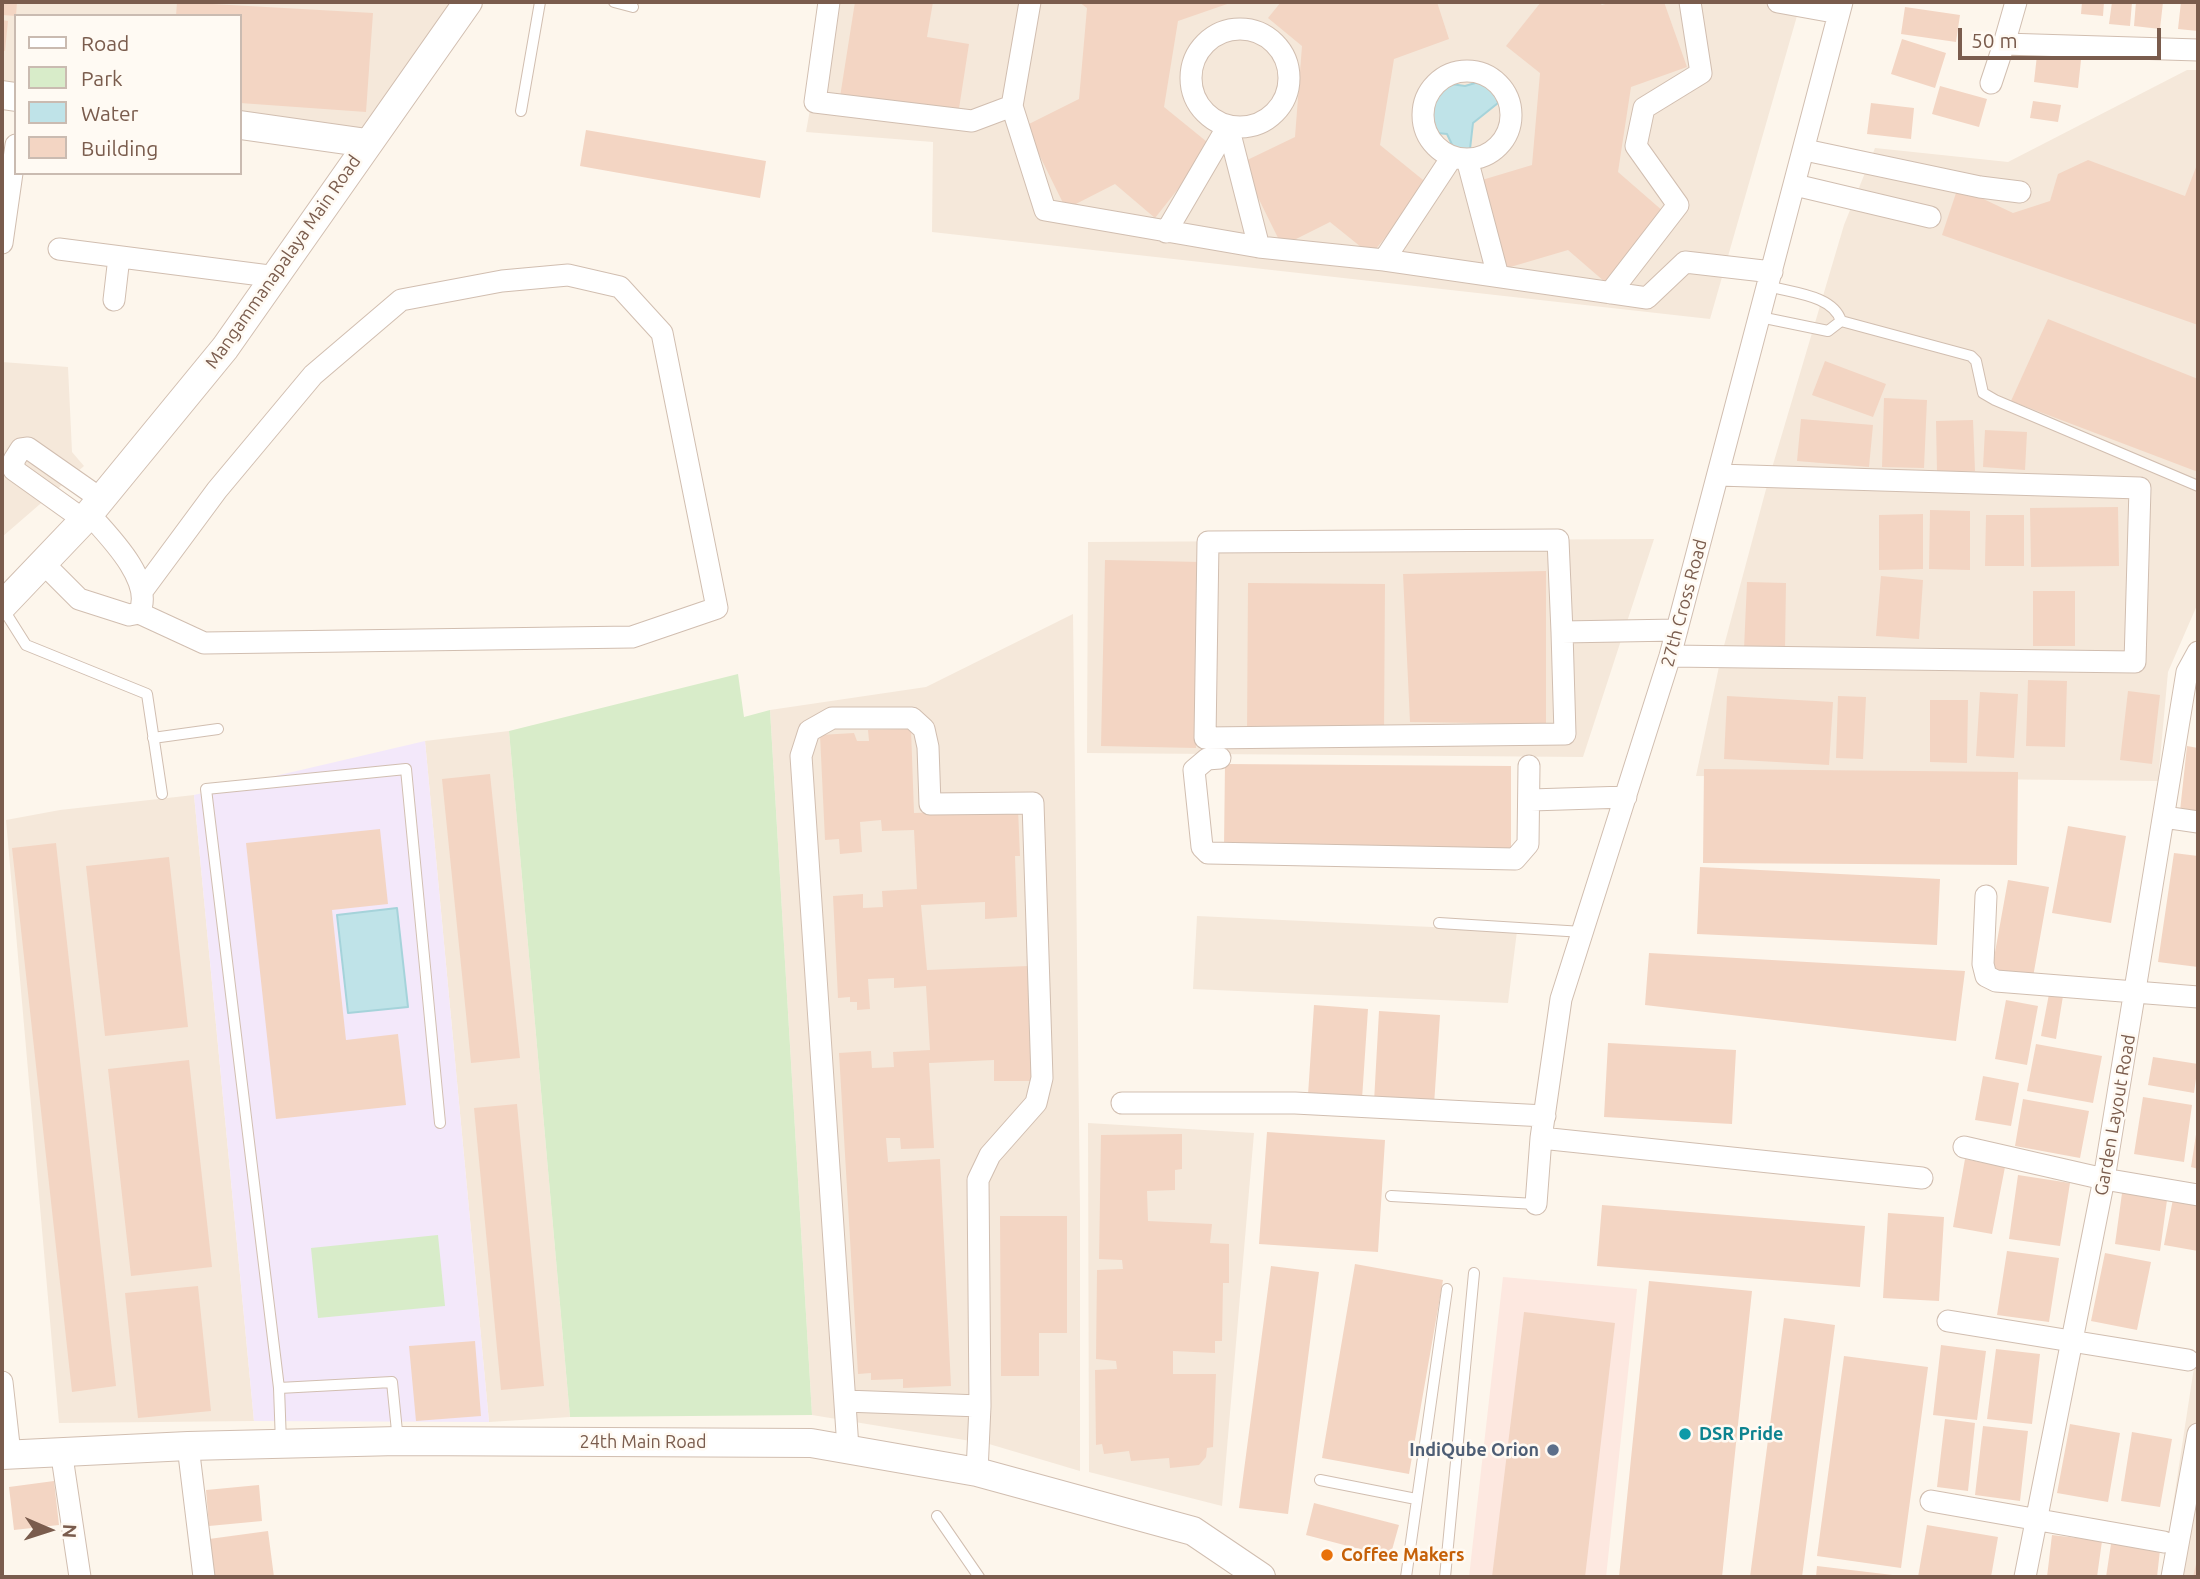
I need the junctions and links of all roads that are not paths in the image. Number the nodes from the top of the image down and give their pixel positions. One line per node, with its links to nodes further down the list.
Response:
1 (540, 2): 15 (lane)
2 (614, 2): 9 (lane)
3 (830, 2): 14 (street)
4 (1030, 2): 14 (street)
5 (1690, 2): 35 (street)
6 (1778, 2): 10 (street)
7 (2016, 2): 11 (street)
8 (458, 7): 18 (street, Mangammanapalaya Main Road)
9 (633, 7)
10 (1841, 8): 19 (street, 27th Cross Road)
11 (2004, 44): 12 (street); 13 (street)
12 (2198, 50)
13 (1991, 83)
14 (1012, 106): 26 (street)
15 (521, 111)
16 (242, 125): 18 (street)
17 (1228, 126): 17 (street); 26 (street); 28 (street)
18 (367, 143): 33 (street, Mangammanapalaya Main Road)
19 (1805, 150): 21 (street); 22 (street, 27th Cross Road)
20 (14, 159): 27 (street)
21 (1889, 169): 23 (street); 24 (street)
22 (1795, 185): 24 (street); 34 (street, 27th Cross Road)
23 (2020, 192)
24 (1879, 205): 25 (street)
25 (1930, 217)
26 (1166, 232): 28 (street)
27 (2, 243)
28 (1259, 247): 31 (street)
29 (59, 249): 30 (street)
30 (118, 257): 33 (street); 36 (street)
31 (1384, 260): 32 (street); 32 (street)
32 (1497, 276): 35 (street)
33 (277, 277): 41 (street, Mangammanapalaya Main Road)
34 (1770, 279): 35 (street); 37 (street, 27th Cross Road); 38 (lane)
35 (1610, 293)
36 (114, 300)
37 (1760, 317): 38 (lane); 39 (street, 27th Cross Road)
38 (1841, 321): 40 (lane)
39 (1718, 475): 46 (street, 27th Cross Road); 48 (street)
40 (2198, 486)
41 (92, 511): 42 (street, Mangammanapalaya Main Road); 43 (street)
42 (43, 563): 44 (street, Mangammanapalaya Main Road); 45 (street)
43 (143, 590): 45 (street); 45 (street)
44 (2, 606): 51 (lane)
45 (139, 613)
46 (1677, 630): 47 (street); 48 (street, 27th Cross Road)
47 (1562, 632): 47 (street)
48 (1670, 656): 55 (street, 27th Cross Road)
49 (2197, 658): 57 (street, Garden Layout Road)
50 (218, 729): 51 (lane)
51 (153, 738): 54 (lane)
52 (1220, 758): 56 (street)
53 (1529, 766): 56 (street)
54 (162, 794)
55 (1626, 797): 56 (street); 61 (street, 27th Cross Road)
56 (1531, 800)
57 (2164, 817): 58 (street); 62 (street, Garden Layout Road)
58 (2198, 822)
59 (1986, 895): 62 (street)
60 (1439, 923): 61 (lane)
61 (1583, 932): 65 (street, 27th Cross Road)
62 (2137, 990): 63 (street); 70 (street, Garden Layout Road)
63 (2198, 997)
64 (1122, 1103): 65 (street)
65 (1545, 1116): 67 (street, 27th Cross Road)
66 (440, 1123): 80 (lane)
67 (1541, 1138): 69 (street); 73 (street, 27th Cross Road)
68 (1964, 1147): 70 (street)
69 (1922, 1178)
70 (2104, 1179): 71 (street); 77 (street, Garden Layout Road)
71 (2198, 1195)
72 (1391, 1196): 73 (lane)
73 (1536, 1204)
74 (1474, 1273): 102 (lane)
75 (1447, 1289): 92 (lane)
76 (1948, 1321): 77 (street)
77 (2071, 1340): 78 (street); 95 (street, Garden Layout Road)
78 (2188, 1360)
79 (2, 1382): 89 (street)
80 (279, 1388): 84 (lane); 85 (lane)
81 (845, 1401): 82 (street); 82 (street); 87 (street)
82 (980, 1406): 90 (street)
83 (2198, 1434): 104 (street)
84 (398, 1441): 85 (street, 24th Main Road); 87 (street, 24th Main Road)
85 (281, 1443): 86 (street, 24th Main Road)
86 (188, 1446): 88 (street, 24th Main Road); 98 (street)
87 (848, 1448): 90 (street, 24th Main Road)
88 (61, 1450): 89 (street, 24th Main Road); 97 (street)
89 (6, 1454)
90 (977, 1472): 100 (street, 24th Main Road)
91 (1320, 1480): 92 (lane)
92 (1416, 1499): 101 (lane)
93 (1931, 1501): 95 (street)
94 (937, 1516): 99 (lane)
95 (2036, 1520): 96 (street); 103 (street, Garden Layout Road)
96 (2164, 1542)
97 (80, 1577)
98 (204, 1577)
99 (979, 1577)
100 (1261, 1577)
101 (1406, 1577)
102 (1445, 1577)
103 (2025, 1577)
104 (2172, 1577)

